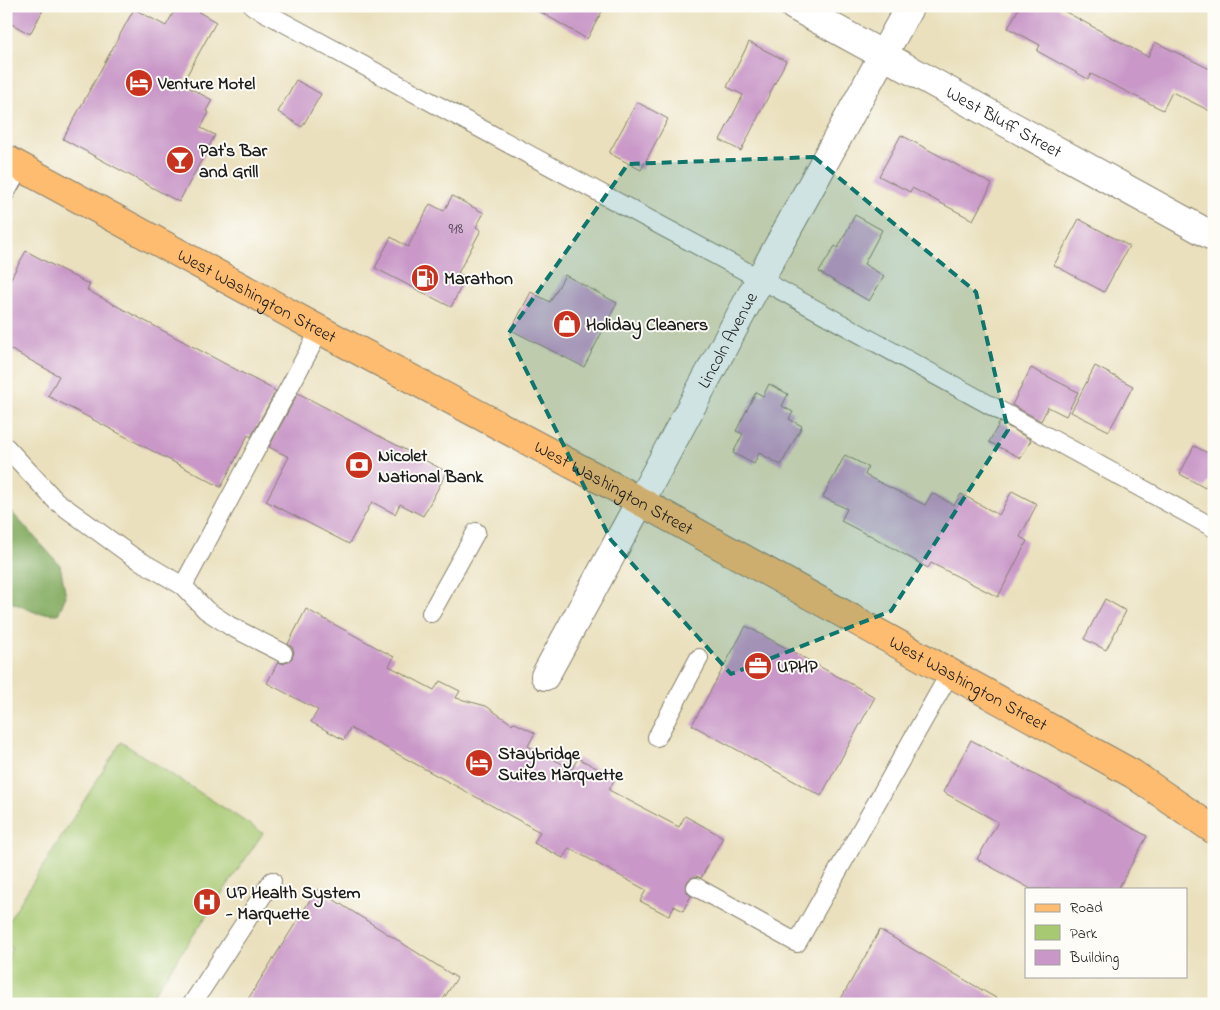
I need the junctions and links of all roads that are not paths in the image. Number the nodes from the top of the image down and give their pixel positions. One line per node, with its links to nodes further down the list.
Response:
1 (252, 6): 8 (lane)
2 (794, 6): 4 (street, West Bluff Street)
3 (910, 6): 4 (street, Lincoln Avenue)
4 (884, 54): 7 (street, West Bluff Street); 8 (street, Lincoln Avenue)
5 (13, 163): 6 (lane); 9 (main road, West Washington Street)
6 (6, 192)
7 (1214, 237)
8 (760, 279): 11 (street, Lincoln Avenue); 12 (lane)
9 (320, 330): 11 (main road, West Washington Street); 14 (lane)
10 (6, 447): 14 (lane)
11 (640, 502): 18 (main road, West Washington Street); 19 (street, Lincoln Avenue)
12 (1214, 528)
13 (476, 532): 15 (lane)
14 (184, 586): 16 (lane)
15 (431, 613)
16 (283, 653)
17 (699, 658): 20 (lane)
18 (950, 674): 21 (main road, West Washington Street); 23 (lane)
19 (545, 676)
20 (657, 737)
21 (1214, 830)
22 (272, 881): 24 (lane)
23 (696, 887)
24 (192, 1004)

